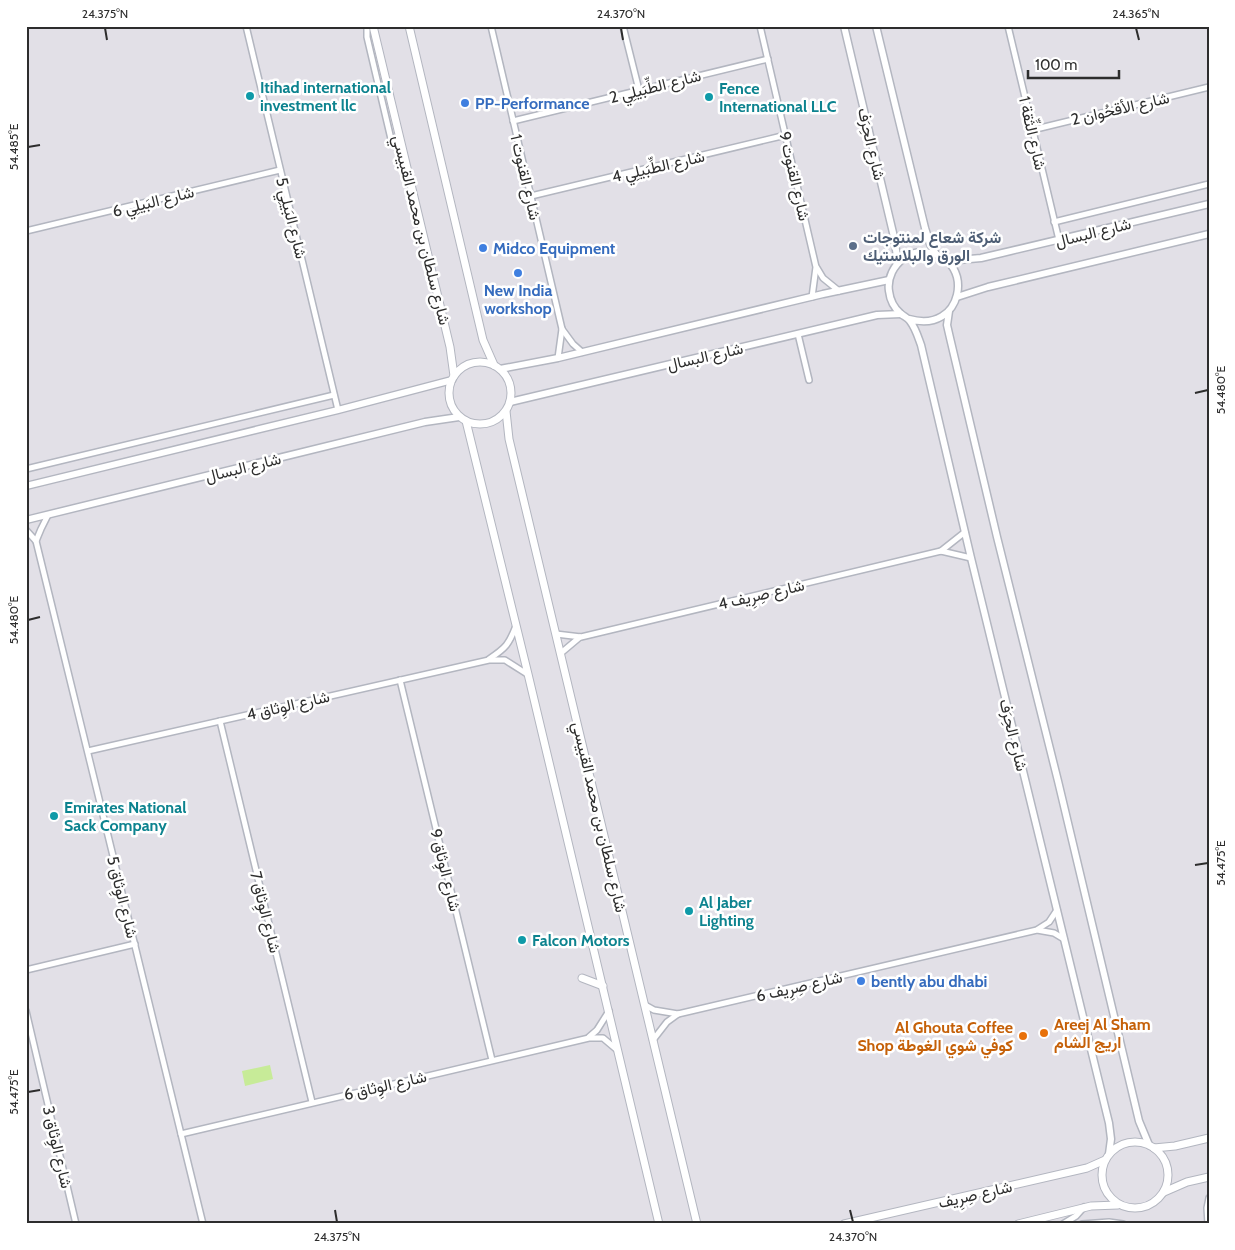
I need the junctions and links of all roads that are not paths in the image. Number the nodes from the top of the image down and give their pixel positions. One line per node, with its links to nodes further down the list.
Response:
1 (246, 26): 18 (street, شارع البَيلِي 5)
2 (367, 26): 17 (street)
3 (373, 26): 17 (main road, شارع سلطان بن محمد القبيسي)
4 (409, 26): 41 (main road, شارع سلطان بن محمد القبيسي)
5 (491, 26): 14 (street, شارع القنوت 1)
6 (623, 26): 13 (street)
7 (760, 26): 11 (street, شارع القنوت 9)
8 (844, 26): 28 (street, شارع الحِرَف)
9 (876, 26): 26 (street, شارع الحِرَف)
10 (1008, 26): 15 (street, شارع الثِّقة 1)
11 (768, 59): 13 (street, شارع الطِّبَيلِي 2); 16 (street, شارع القنوت 9)
12 (1209, 87): 15 (street, شارع الأقحُوان 2)
13 (639, 90): 14 (street, شارع الطِّبَيلِي 2)
14 (513, 121): 20 (street, شارع القنوت 1)
15 (1032, 130): 22 (street, شارع الثِّقة 1)
16 (786, 136): 20 (street, شارع الطِّبَيلِي 4); 29 (street, شارع القنوت 9)
17 (407, 165): 42 (main road, شارع سلطان بن محمد القبيسي)
18 (280, 170): 23 (street, شارع البَيلِي 6); 44 (street, شارع البَيلِي 5)
19 (1209, 184): 22 (street)
20 (530, 196): 37 (street, شارع القنوت 1)
21 (1209, 204): 25 (street, شارع البسال)
22 (1054, 222): 25 (street, شارع الثِّقة 1)
23 (26, 231)
24 (1209, 234): 33 (street, شارع البسال)
25 (1059, 240): 27 (street, شارع البسال)
26 (936, 254): 27 (street); 28 (street)
27 (947, 261): 33 (street)
28 (898, 263): 30 (street)
29 (816, 267): 31 (street, شارع القنوت 9); 32 (street, شارع القنوت 9)
30 (889, 280): 31 (street, شارع البسال); 35 (street)
31 (839, 291): 32 (street, شارع البسال)
32 (812, 297): 39 (street, شارع البسال)
33 (957, 297): 34 (street)
34 (949, 311): 36 (street); 85 (street, شارع الحِرَف)
35 (901, 314): 36 (street); 38 (street, شارع البسال)
36 (909, 319): 54 (street, شارع الحِرَف)
37 (562, 329): 39 (street, شارع القنوت 1); 40 (street, شارع القنوت 1)
38 (798, 334): 43 (street); 45 (street, شارع البسال)
39 (582, 352): 40 (street, شارع البسال)
40 (558, 358): 41 (street, شارع البسال)
41 (497, 367): 42 (main road); 45 (main road)
42 (453, 378): 46 (street, شارع البسال); 48 (main road)
43 (809, 380)
44 (334, 395): 46 (street, شارع البَيلِي 5); 49 (street)
45 (510, 402): 47 (main road)
46 (338, 410): 50 (street, شارع البسال)
47 (506, 411): 48 (main road); 59 (main road, شارع سلطان بن محمد القبيسي)
48 (462, 419): 51 (street, شارع البسال); 58 (main road)
49 (26, 469)
50 (26, 486)
51 (48, 515): 52 (street, شارع البسال); 55 (street)
52 (26, 520)
53 (26, 530): 55 (street, شارع الوِثاق 5)
54 (964, 532): 56 (street, شارع صِرِيف 4); 57 (street, شارع الحِرَف)
55 (36, 541): 66 (street, شارع الوِثاق 5)
56 (941, 551): 57 (street, شارع صِرِيف 4); 60 (street, شارع صِرِيف 4)
57 (970, 558): 67 (street, شارع الحِرَف)
58 (516, 626): 62 (street, شارع الوِثاق 4); 63 (main road)
59 (556, 634): 60 (street, شارع صِرِيف 4); 61 (main road, شارع سلطان بن محمد القبيسي)
60 (581, 637): 61 (street, شارع صِرِيف 4)
61 (561, 653): 74 (main road, شارع سلطان بن محمد القبيسي)
62 (489, 660): 63 (street, شارع الوِثاق 4); 64 (street, شارع الوِثاق 4)
63 (528, 674): 73 (main road)
64 (400, 680): 65 (street, شارع الوِثاق 4); 81 (street, شارع الوِثاق 9)
65 (220, 721): 66 (street, شارع الوِثاق 4); 82 (street, شارع الوِثاق 7)
66 (88, 751): 70 (street, شارع الوِثاق 5)
67 (1057, 910): 68 (street); 69 (street, شارع الحِرَف)
68 (1037, 930): 69 (street, شارع صِرِيف 6); 77 (street, شارع صِرِيف 6)
69 (1064, 939): 86 (street, شارع الحِرَف)
70 (135, 944): 71 (street); 83 (street, شارع الوِثاق 5)
71 (26, 970)
72 (582, 978): 73 (main road)
73 (603, 986): 76 (main road)
74 (645, 1005): 77 (street, شارع صِرِيف 6); 79 (main road, شارع سلطان بن محمد القبيسي)
75 (26, 1011): 92 (street, شارع الوِثاق 3)
76 (609, 1011): 78 (street); 80 (main road)
77 (678, 1014): 79 (street)
78 (589, 1038): 80 (street); 81 (street, شارع الوِثاق 6)
79 (653, 1040): 95 (main road, شارع سلطان بن محمد القبيسي)
80 (618, 1051): 94 (main road)
81 (492, 1060): 82 (street, شارع الوِثاق 6)
82 (312, 1102): 83 (street, شارع الوِثاق 6)
83 (181, 1134): 93 (street, شارع الوِثاق 5)
84 (1209, 1138): 85 (main road)
85 (1152, 1146): 86 (main road); 88 (main road)
86 (1107, 1157): 90 (main road); 96 (main road, شارع صِرِيف)
87 (1207, 1179): 88 (main road)
88 (1164, 1192): 90 (main road)
89 (1209, 1198): 101 (street)
90 (1118, 1204): 91 (main road)
91 (1084, 1207): 97 (main road); 98 (street)
92 (76, 1224)
93 (203, 1224)
94 (659, 1224)
95 (697, 1224)
96 (844, 1224)
97 (1018, 1224)
98 (1063, 1224)
99 (1082, 1224): 100 (street)
100 (1123, 1224)
101 (1208, 1224)

